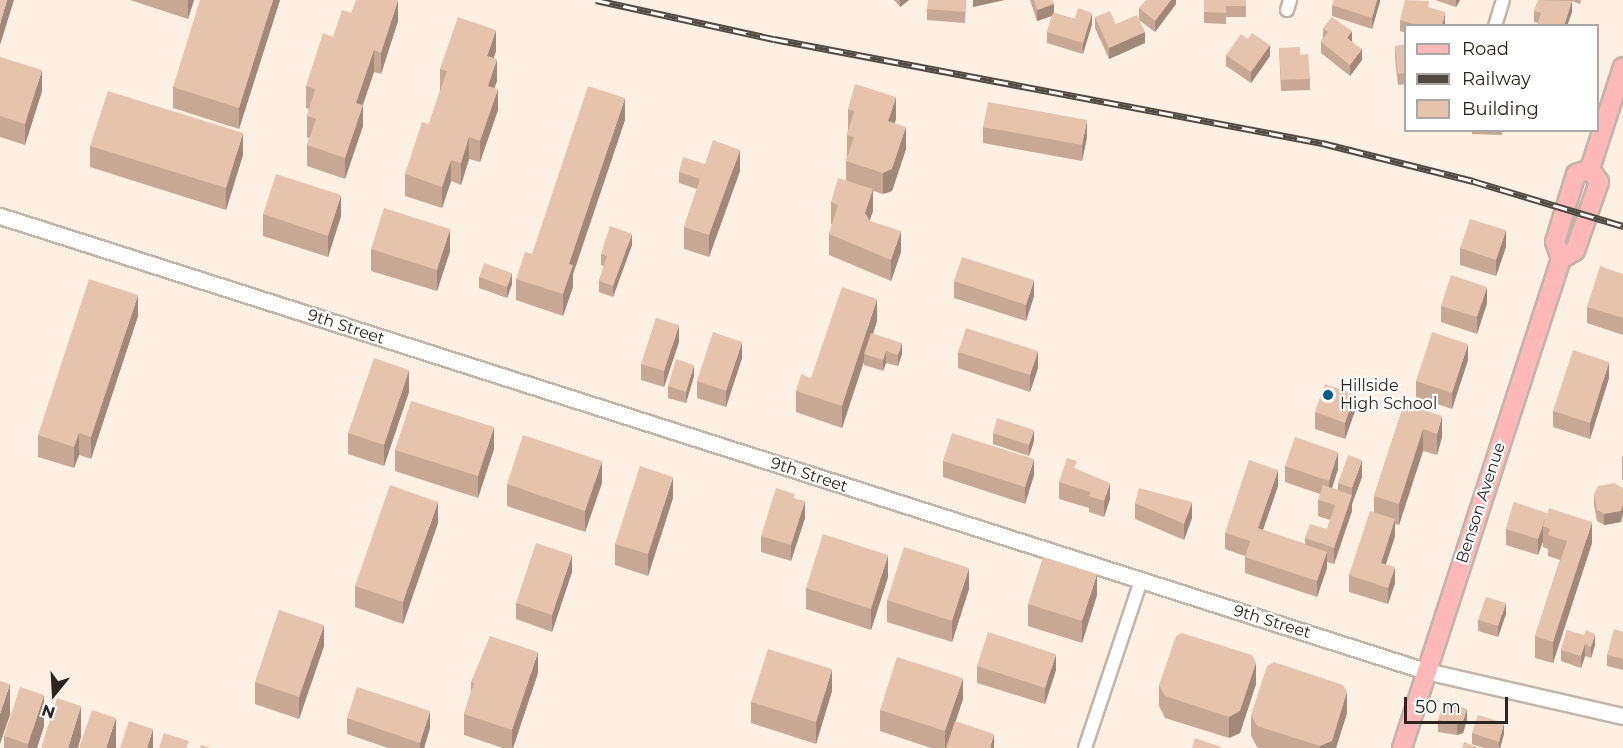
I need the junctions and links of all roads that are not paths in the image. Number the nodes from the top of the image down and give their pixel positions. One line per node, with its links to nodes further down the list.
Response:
1 (1503, 0): 2 (street)
2 (1496, 24)
3 (1623, 67): 6 (main road, Benson Avenue)
4 (0, 216): 5 (street, 9th Street)
5 (1141, 581): 6 (street, 9th Street); 8 (street)
6 (1426, 671): 7 (street, 9th Street); 9 (main road, Benson Avenue)
7 (1623, 716)
8 (1085, 748)
9 (1402, 748)

